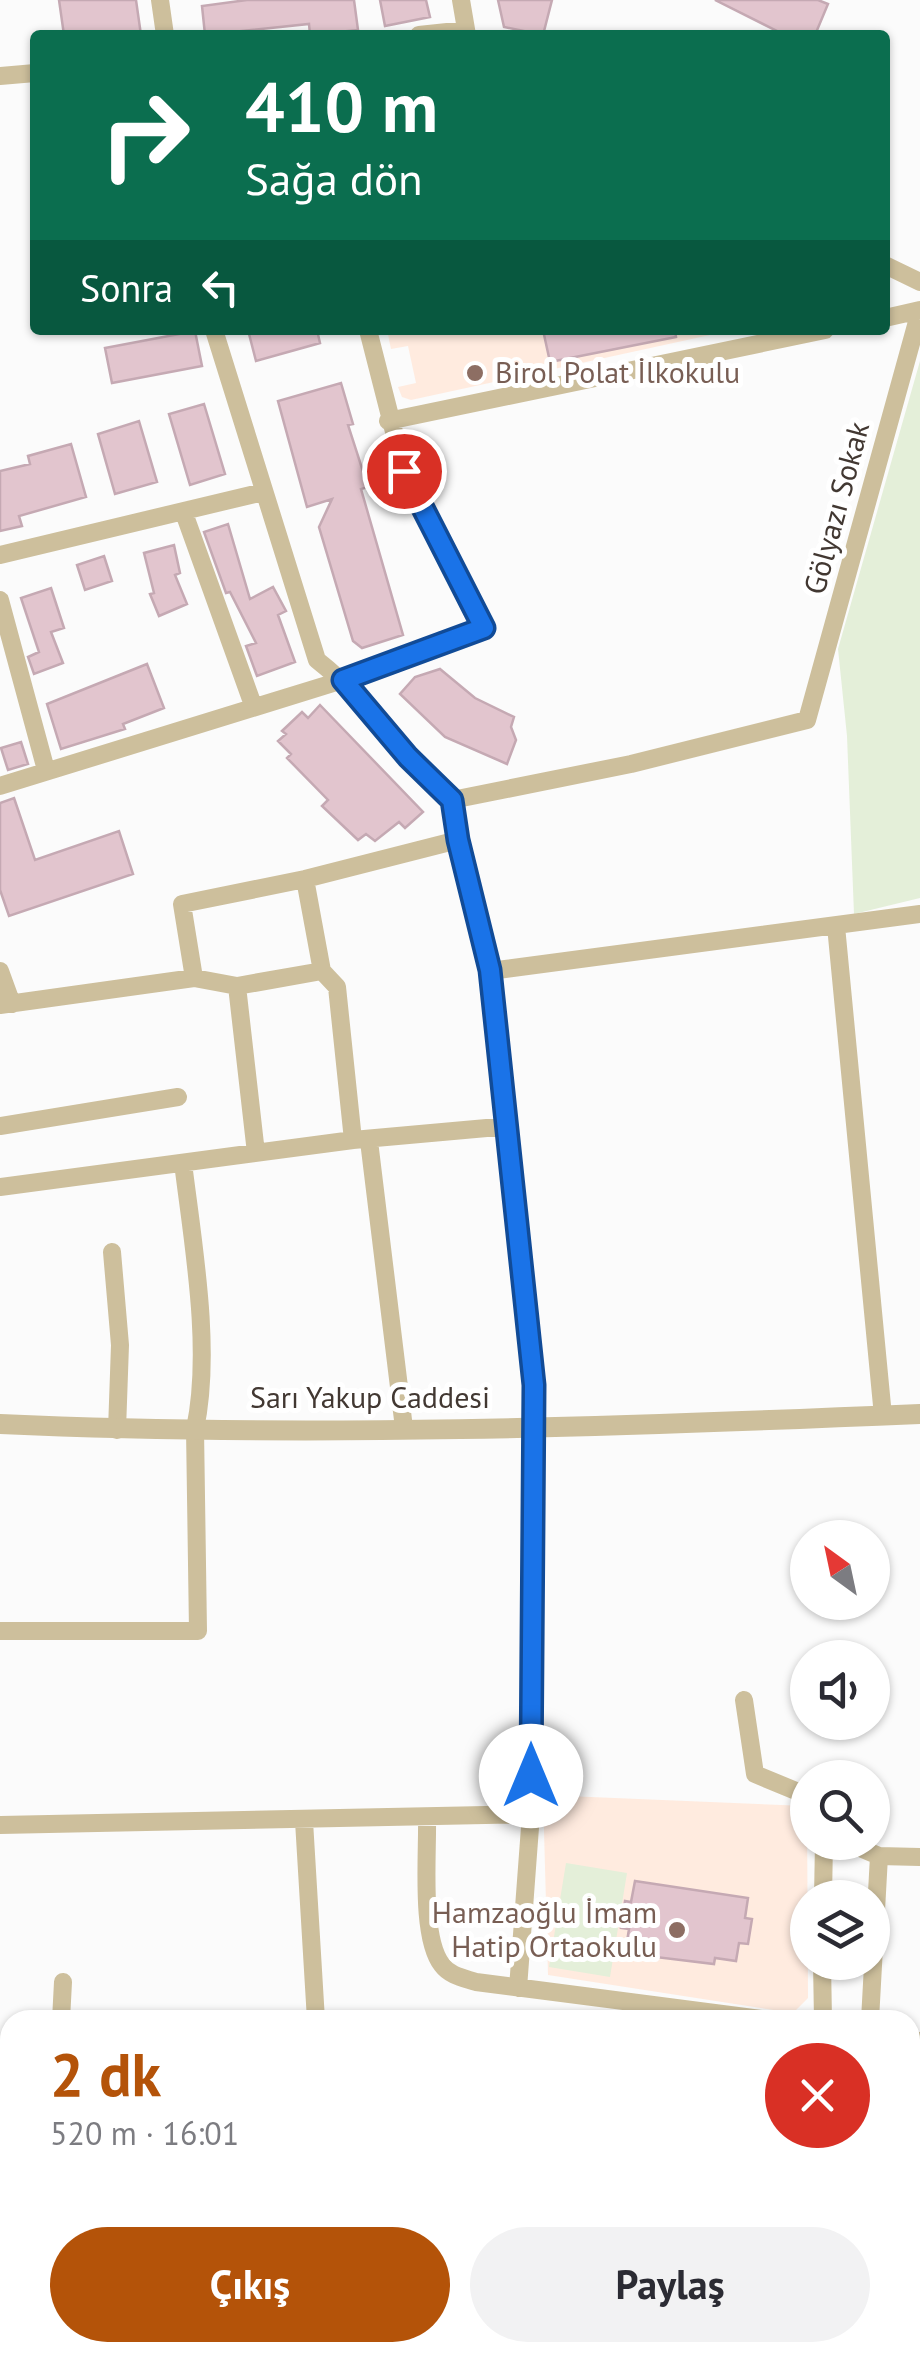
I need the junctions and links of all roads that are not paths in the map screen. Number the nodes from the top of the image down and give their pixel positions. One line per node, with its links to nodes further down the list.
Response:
1 (160, 0): 3 (street)
2 (461, 0): 4 (street)
3 (164, 30)
4 (466, 30)
5 (30, 73): 6 (street)
6 (0, 76)
7 (890, 267): 8 (street)
8 (920, 282)
9 (920, 310): 10 (street); 23 (street, Gölyazı Sokak)
10 (890, 317)
11 (216, 335): 15 (street)
12 (369, 335): 14 (street)
13 (801, 335): 14 (street)
14 (388, 420): 19 (street)
15 (263, 492): 16 (street); 19 (street)
16 (184, 513): 17 (street); 20 (street)
17 (0, 555)
18 (0, 600): 21 (street)
19 (343, 680): 20 (street); 23 (street)
20 (253, 705): 21 (street)
21 (46, 770): 22 (street)
22 (0, 786)
23 (452, 800): 24 (street)
24 (458, 840): 25 (street); 29 (street)
25 (306, 879): 28 (street); 31 (street)
26 (920, 914): 27 (street)
27 (836, 926): 29 (street); 43 (street)
28 (322, 970): 32 (street); 37 (street)
29 (490, 970): 36 (street)
30 (0, 971): 33 (street)
31 (194, 978): 32 (street); 33 (street)
32 (237, 986): 38 (street)
33 (6, 1004)
34 (178, 1097): 35 (street)
35 (0, 1126)
36 (509, 1126): 37 (street); 46 (street)
37 (361, 1141): 38 (street); 45 (street)
38 (256, 1153): 39 (street)
39 (183, 1164): 40 (street); 47 (street)
40 (0, 1187)
41 (112, 1252): 48 (street)
42 (920, 1414): 43 (street, Sarı Yakup Caddesi)
43 (884, 1416): 46 (street, Sarı Yakup Caddesi)
44 (0, 1424): 48 (street, Sarı Yakup Caddesi)
45 (404, 1428): 46 (street, Sarı Yakup Caddesi); 47 (street, Sarı Yakup Caddesi)
46 (533, 1428): 52 (street)
47 (194, 1429): 48 (street, Sarı Yakup Caddesi); 49 (street)
48 (117, 1430)
49 (0, 1630)
50 (744, 1700): 51 (street)
51 (790, 1789)
52 (531, 1814): 53 (street); 61 (street)
53 (427, 1818): 54 (street); 61 (street)
54 (304, 1822): 55 (street); 63 (street)
55 (0, 1825)
56 (890, 1856): 57 (street)
57 (920, 1857)
58 (879, 1860): 66 (street)
59 (822, 1980): 65 (street)
60 (63, 1982): 62 (street)
61 (518, 1988): 64 (street)
62 (62, 2010)
63 (315, 2010)
64 (651, 2010)
65 (822, 2010)
66 (871, 2010)

